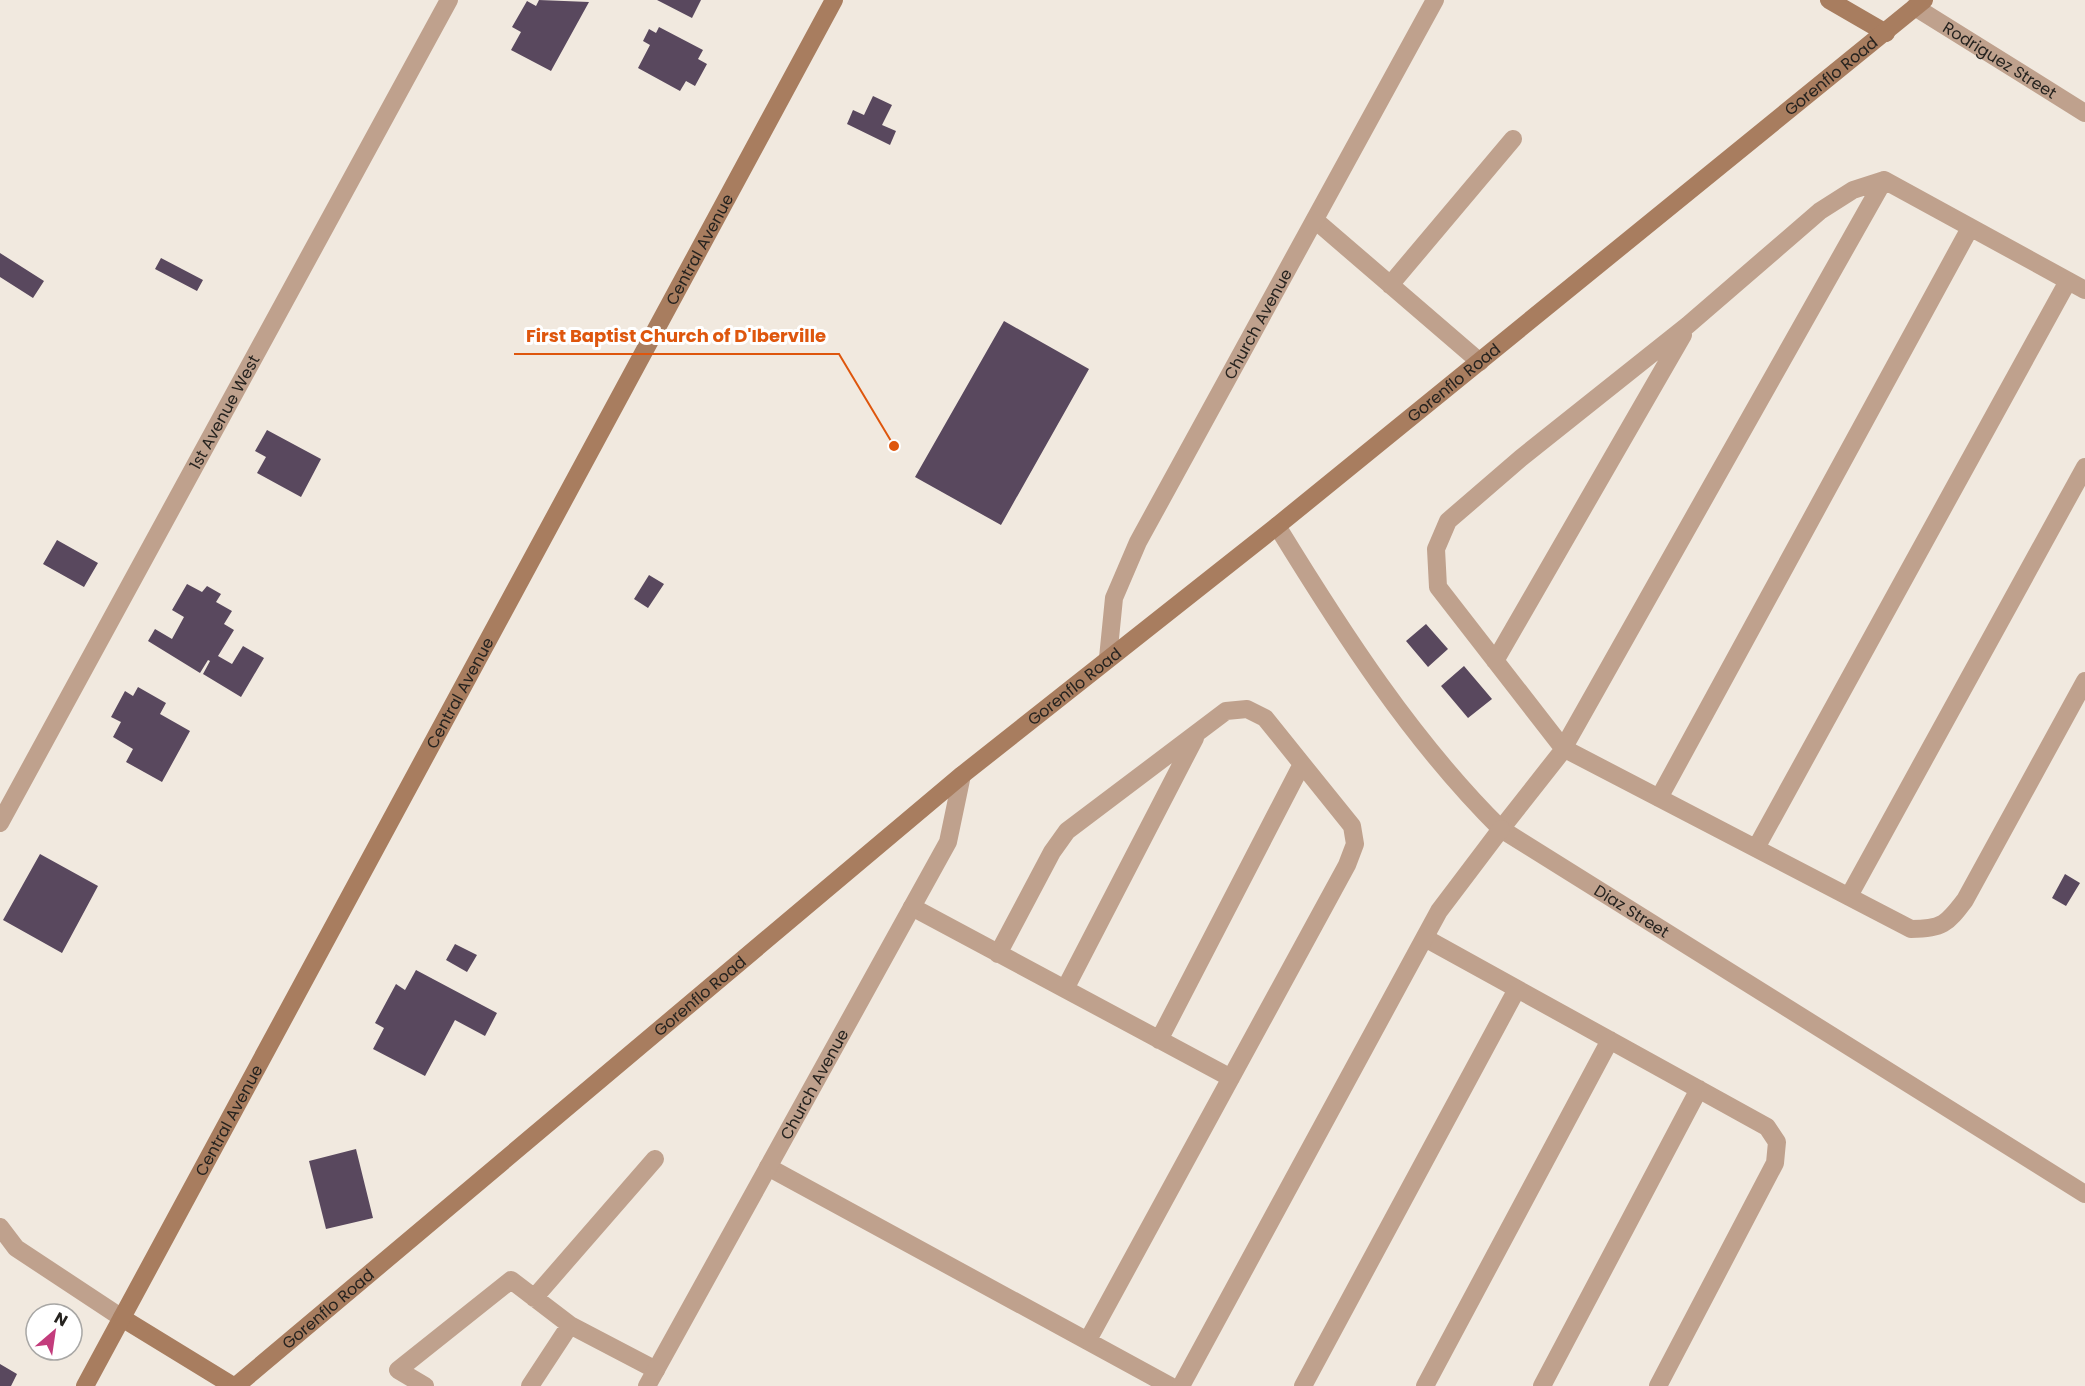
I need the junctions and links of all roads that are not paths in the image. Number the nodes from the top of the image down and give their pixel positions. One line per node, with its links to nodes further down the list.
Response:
1 (449, 0): 27 (street, 1st Avenue West)
2 (834, 0): 45 (street, Central Avenue)
3 (1435, 0): 10 (street, Church Avenue)
4 (1829, 0): 6 (street)
5 (1919, 4): 6 (street, Gorenflo Road); 7 (street, Rodriguez Street)
6 (1886, 33): 16 (street, Gorenflo Road)
7 (2085, 113)
8 (1513, 139): 13 (street)
9 (1884, 180): 11 (street); 15 (street); 23 (street)
10 (1315, 220): 13 (street); 19 (street, Church Avenue)
11 (1970, 228): 12 (street); 26 (street)
12 (2068, 281): 14 (street); 29 (street)
13 (1390, 285): 16 (street)
14 (2085, 290)
15 (1688, 325): 20 (street); 20 (street)
16 (1480, 362): 18 (street, Gorenflo Road)
17 (2085, 467): 30 (street)
18 (1277, 526): 19 (street, Gorenflo Road); 28 (street, Diaz Street)
19 (1108, 658): 25 (street, Gorenflo Road)
20 (1495, 661): 23 (street)
21 (2085, 681): 30 (street)
22 (1197, 733): 24 (street); 33 (street); 35 (street)
23 (1563, 748): 26 (street); 28 (street)
24 (1302, 764): 36 (street); 38 (street)
25 (962, 775): 31 (street, Church Avenue); 50 (street, Gorenflo Road)
26 (1659, 798): 29 (street)
27 (0, 824)
28 (1501, 829): 32 (street); 42 (street, Diaz Street)
29 (1756, 848): 30 (street)
30 (1849, 896)
31 (912, 907): 33 (street); 41 (street, Church Avenue)
32 (1425, 938): 34 (street); 54 (street)
33 (998, 954): 35 (street)
34 (1517, 989): 37 (street); 55 (street)
35 (1065, 990): 36 (street)
36 (1160, 1040): 38 (street)
37 (1610, 1040): 39 (street); 56 (street)
38 (1231, 1078): 47 (street)
39 (1699, 1089): 57 (street); 58 (street)
40 (655, 1158): 44 (street)
41 (768, 1167): 47 (street); 48 (street, Church Avenue)
42 (2085, 1194)
43 (0, 1227): 45 (street)
44 (534, 1298): 46 (street); 51 (street)
45 (122, 1318): 49 (street, Central Avenue); 50 (street)
46 (570, 1325): 48 (street); 52 (street)
47 (1088, 1340): 53 (street)
48 (651, 1378)
49 (85, 1386)
50 (235, 1386)
51 (426, 1386)
52 (530, 1386)
53 (1170, 1386)
54 (1181, 1386)
55 (1303, 1386)
56 (1425, 1386)
57 (1542, 1386)
58 (1658, 1386)

